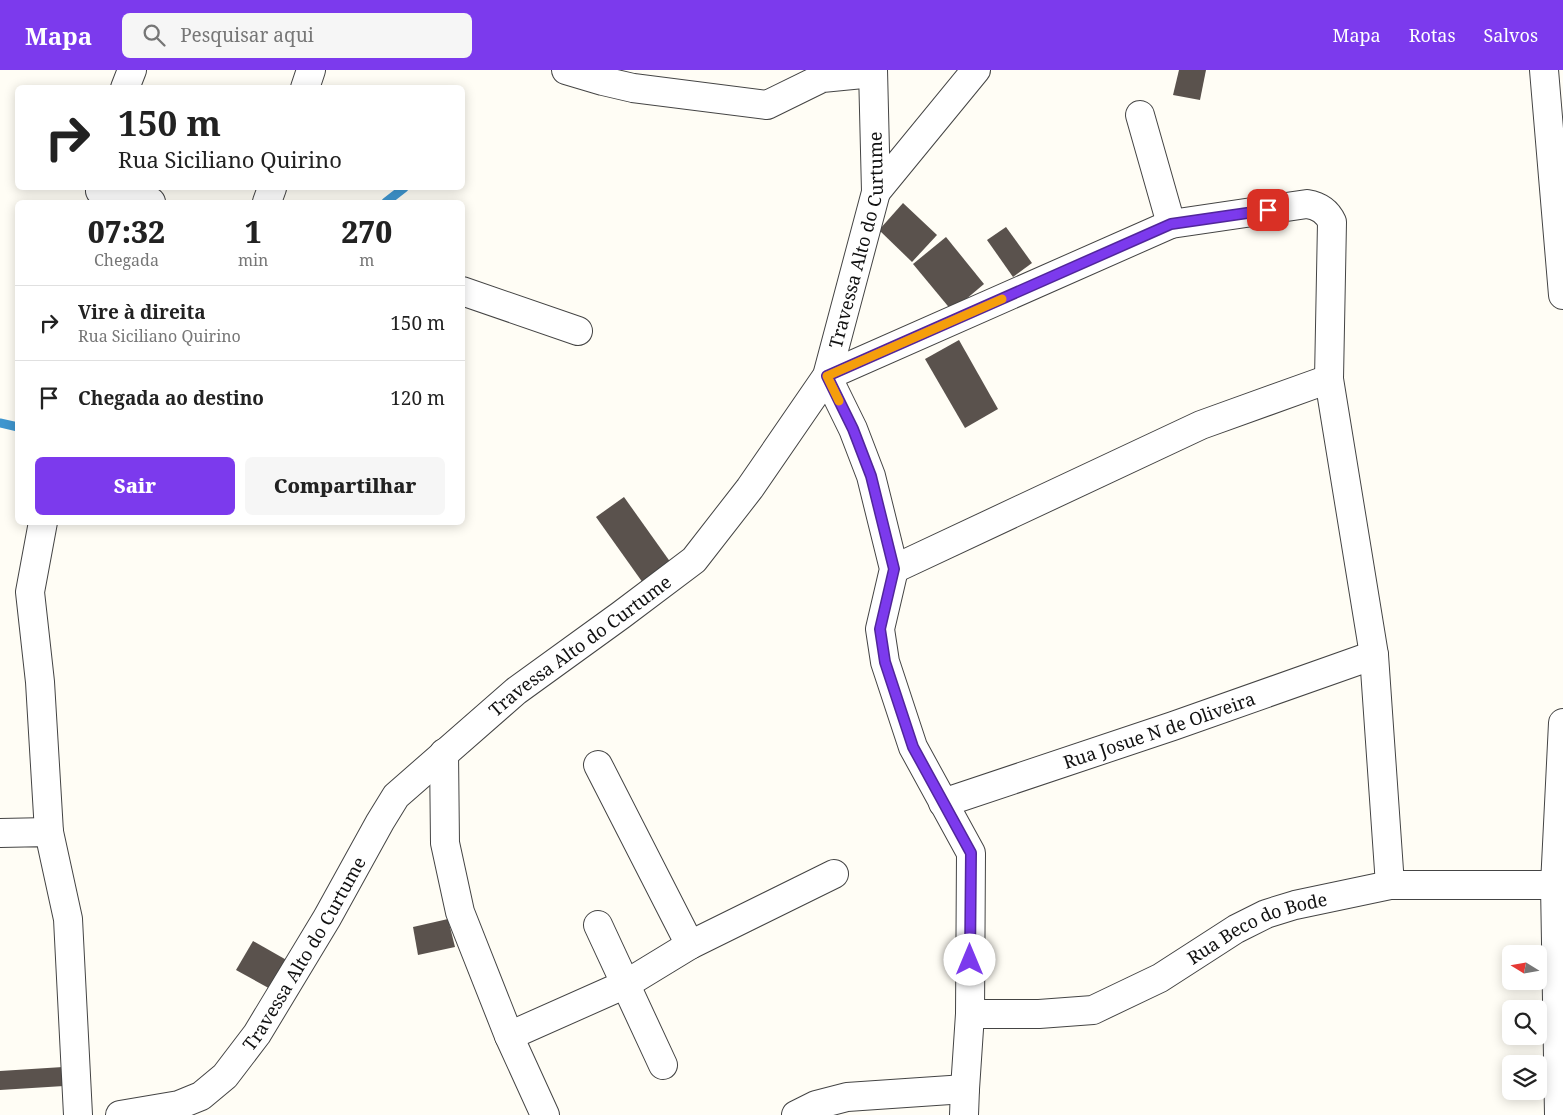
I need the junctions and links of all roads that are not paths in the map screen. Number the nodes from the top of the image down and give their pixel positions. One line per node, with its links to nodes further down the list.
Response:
1 (132, 70): 8 (street)
2 (311, 70): 9 (street)
3 (566, 70): 7 (street)
4 (976, 70): 11 (street)
5 (1544, 70): 16 (street)
6 (873, 71): 7 (street); 11 (street, Travessa Alto do Curtume)
7 (818, 74)
8 (125, 85)
9 (306, 85)
10 (1140, 116): 14 (street)
11 (876, 192): 18 (street, Travessa Alto do Curtume)
12 (99, 194): 13 (street)
13 (138, 200)
14 (1171, 224): 18 (street); 19 (street)
15 (465, 292): 17 (street)
16 (1563, 295)
17 (578, 330)
18 (827, 376): 21 (street); 24 (street, Travessa Alto do Curtume)
19 (1329, 379): 21 (street); 22 (street)
20 (42, 525): 27 (street)
21 (894, 569): 26 (street)
22 (1374, 655): 26 (street, Rua Josue N de Oliveira); 31 (street)
23 (1563, 723): 30 (street)
24 (444, 753): 36 (street); 40 (street, Travessa Alto do Curtume)
25 (598, 765): 33 (street)
26 (943, 803): 35 (street)
27 (48, 832): 28 (street); 39 (street)
28 (0, 833)
29 (834, 874): 33 (street)
30 (1556, 885): 31 (street, Rua Beco do Bode); 43 (street)
31 (1390, 886): 35 (street, Rua Beco do Bode)
32 (598, 925): 34 (street)
33 (690, 945): 34 (street)
34 (626, 984): 36 (street); 37 (street)
35 (970, 1014): 38 (street)
36 (508, 1036): 41 (street)
37 (663, 1065)
38 (965, 1102): 42 (street)
39 (78, 1115)
40 (120, 1115)
41 (545, 1115)
42 (796, 1115)
43 (1559, 1115)

